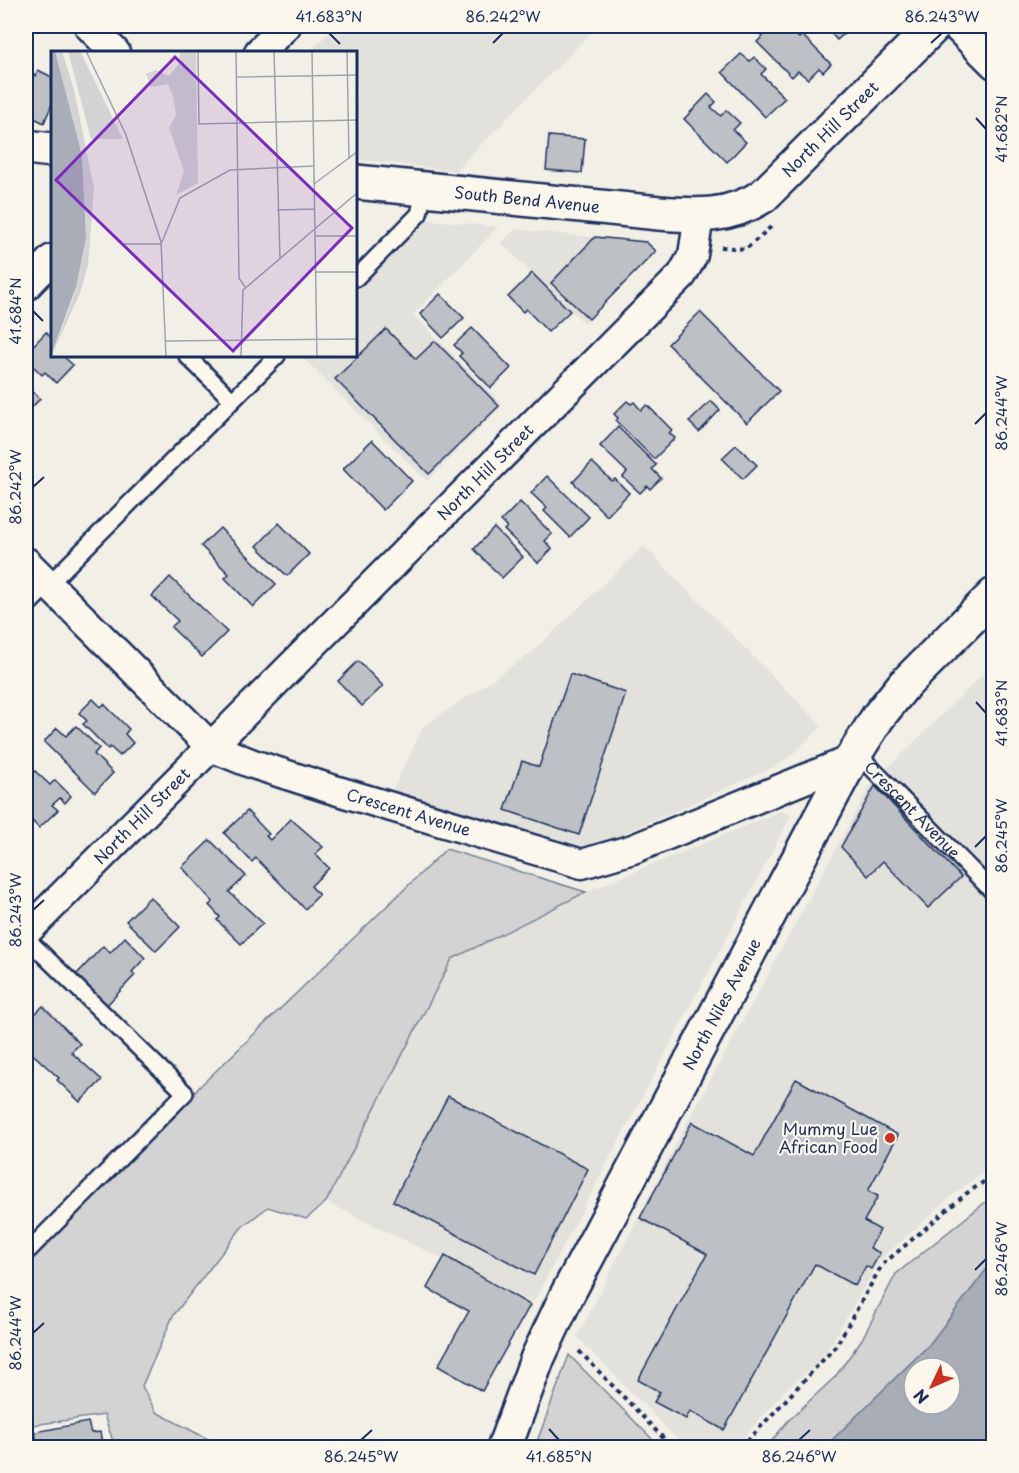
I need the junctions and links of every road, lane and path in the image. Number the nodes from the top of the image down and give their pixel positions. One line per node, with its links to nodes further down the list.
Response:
1 (89, 26): 5 (street)
2 (286, 26): 6 (street)
3 (934, 26): 12 (street, North Hill Street)
4 (956, 26): 7 (street)
5 (115, 51)
6 (260, 51)
7 (993, 64)
8 (26, 147): 9 (street)
9 (51, 150)
10 (357, 182): 11 (street, South Bend Avenue)
11 (425, 189): 12 (street, South Bend Avenue); 16 (lane)
12 (699, 216): 25 (street, North Hill Street)
13 (712, 246): 14 (path)
14 (746, 249)
15 (51, 260): 17 (street)
16 (357, 277)
17 (26, 286)
18 (189, 357): 20 (lane)
19 (276, 357): 20 (lane)
20 (232, 400): 22 (lane)
21 (26, 562): 22 (street, Crescent Avenue)
22 (48, 585): 24 (lane); 25 (street, Crescent Avenue)
23 (993, 595): 26 (street, North Niles Avenue)
24 (26, 608)
25 (211, 747): 26 (street, Crescent Avenue); 28 (street, North Hill Street)
26 (854, 756): 27 (lane, Crescent Avenue); 33 (street, North Niles Avenue)
27 (993, 893)
28 (26, 932)
29 (26, 938): 31 (lane)
30 (993, 1175): 35 (path)
31 (26, 1253)
32 (579, 1352): 34 (path)
33 (504, 1448)
34 (673, 1448)
35 (741, 1448)

